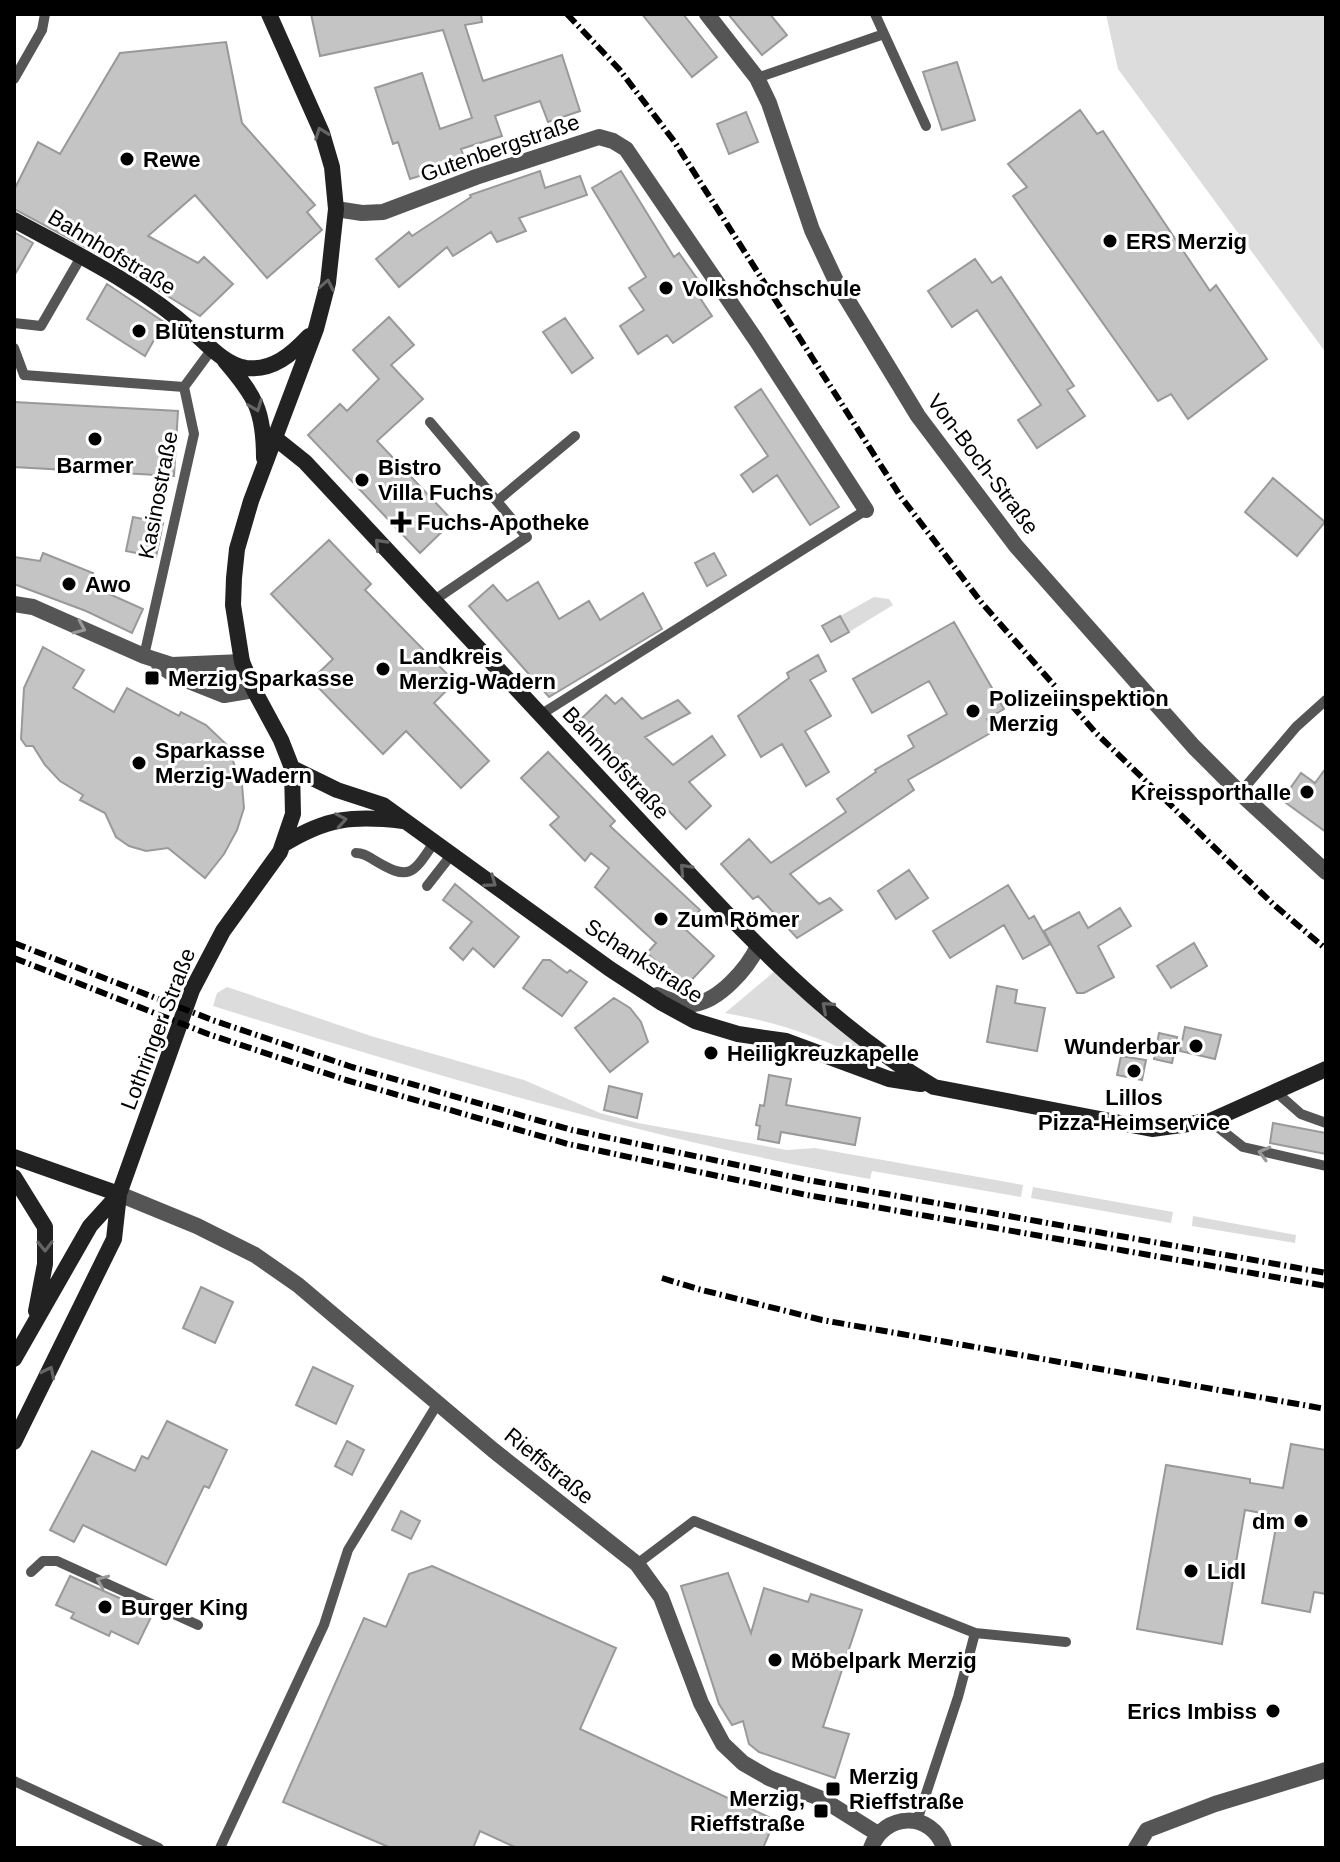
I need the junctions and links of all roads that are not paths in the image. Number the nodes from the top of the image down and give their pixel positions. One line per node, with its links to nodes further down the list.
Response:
1 (45, 14): 7 (lane)
2 (269, 14): 9 (street, one-way to 2)
3 (707, 14): 6 (street, Von-Boch-Straße)
4 (875, 14): 5 (lane)
5 (884, 34): 6 (lane); 8 (lane)
6 (757, 78): 31 (street, Von-Boch-Straße)
7 (14, 79)
8 (926, 126)
9 (336, 209): 13 (street, one-way to 9); 22 (street, Gutenbergstraße)
10 (14, 220): 11 (street, Bahnhofstraße)
11 (81, 257): 12 (lane); 15 (street, Bahnhofstraße)
12 (14, 323)
13 (316, 329): 15 (street, Bahnhofstraße); 19 (street)
14 (14, 348): 16 (lane)
15 (217, 353): 16 (lane); 20 (street, Bahnhofstraße, one-way to 20)
16 (184, 387): 25 (lane, Kasinostraße)
17 (430, 422): 21 (lane)
18 (575, 436): 21 (lane)
19 (275, 438): 20 (street, Lothringer Straße); 23 (street, Bahnhofstraße, one-way to 19)
20 (264, 466): 26 (street, Lothringer Straße)
21 (497, 501): 23 (lane)
22 (866, 510): 29 (lane)
23 (433, 601): 29 (street, Bahnhofstraße)
24 (14, 604): 25 (street, one-way to 25)
25 (144, 656): 26 (street); 27 (street)
26 (242, 662): 27 (street, Lothringer Straße)
27 (254, 690): 30 (street, Lothringer Straße)
28 (1326, 700): 31 (lane)
29 (540, 715): 39 (street, Bahnhofstraße, one-way to 29)
30 (292, 768): 32 (street, Schankstraße); 34 (street, Lothringer Straße)
31 (1240, 793): 37 (street, Von-Boch-Straße)
32 (404, 822): 33 (street, Schankstraße); 34 (street, Schankstraße, one-way to 32)
33 (435, 841): 35 (lane); 36 (street, Schankstraße)
34 (284, 844): 49 (street, Lothringer Straße)
35 (356, 853)
36 (452, 854): 38 (lane); 40 (street, Schankstraße, one-way to 40)
37 (1326, 872)
38 (427, 886)
39 (758, 946): 40 (street); 42 (street, Bahnhofstraße, one-way to 39)
40 (634, 985): 42 (street, Schankstraße)
41 (1326, 1069): 43 (street, Bahnhofstraße)
42 (934, 1087): 44 (street, Bahnhofstraße)
43 (1276, 1092): 44 (street, Bahnhofstraße); 45 (lane)
44 (1210, 1121): 47 (lane, one-way to 44)
45 (1326, 1123)
46 (14, 1157): 49 (street)
47 (1326, 1166)
48 (14, 1177): 50 (street, one-way to 50)
49 (119, 1194): 50 (street, Lothringer Straße); 52 (street, Rieffstraße); 53 (street, Lothringer Straße, one-way to 49)
50 (33, 1324): 51 (street, Lothringer Straße)
51 (14, 1359)
52 (438, 1403): 54 (street, Rieffstraße); 64 (lane)
53 (14, 1442)
54 (637, 1564): 57 (lane); 62 (street, Rieffstraße)
55 (31, 1572): 56 (lane, one-way to 55)
56 (198, 1625)
57 (975, 1633): 58 (lane); 61 (lane)
58 (1066, 1642)
59 (1326, 1770): 66 (street)
60 (14, 1781): 63 (lane)
61 (917, 1821): 62 (street); 65 (street)
62 (875, 1841)
63 (159, 1848)
64 (220, 1848)
65 (944, 1848)
66 (1136, 1848)

